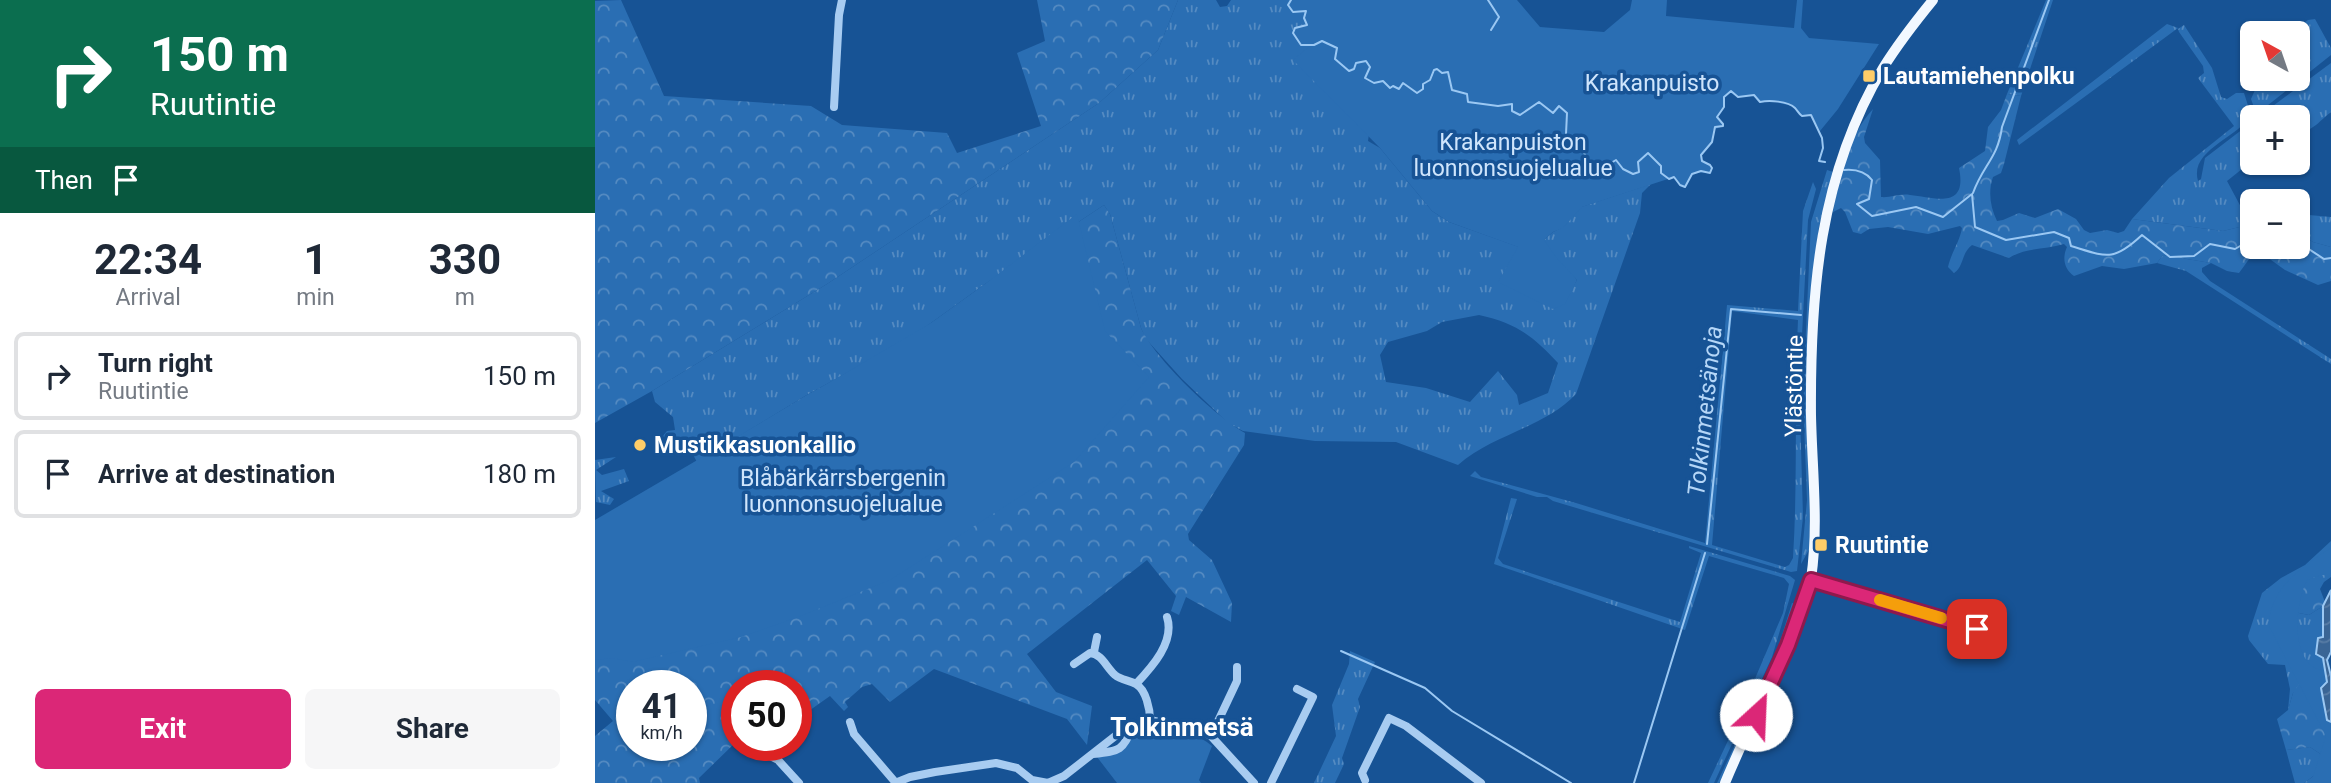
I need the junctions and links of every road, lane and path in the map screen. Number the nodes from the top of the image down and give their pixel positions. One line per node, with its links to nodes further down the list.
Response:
1 (836, 0): 4 (street)
2 (842, 0): 4 (street)
3 (1933, 0): 6 (main road, Ylästöntie)
4 (838, 15): 5 (street)
5 (834, 107)
6 (1811, 580): 8 (street); 27 (main road, Ylästöntie)
7 (1167, 617): 13 (street)
8 (1977, 629)
9 (1097, 637): 10 (street)
10 (1094, 652): 11 (street); 13 (street)
11 (1073, 664)
12 (1237, 667): 18 (street)
13 (1136, 684): 15 (street)
14 (1297, 689): 25 (street)
15 (1150, 720): 17 (street); 18 (street)
16 (850, 722): 23 (street)
17 (1134, 724): 19 (street); 19 (street)
18 (1210, 736): 24 (street)
19 (1094, 754): 23 (street)
20 (778, 761): 22 (street)
21 (1365, 780): 26 (street)
22 (799, 783)
23 (895, 783)
24 (1254, 783)
25 (1271, 783)
26 (1481, 783)
27 (1725, 783)

